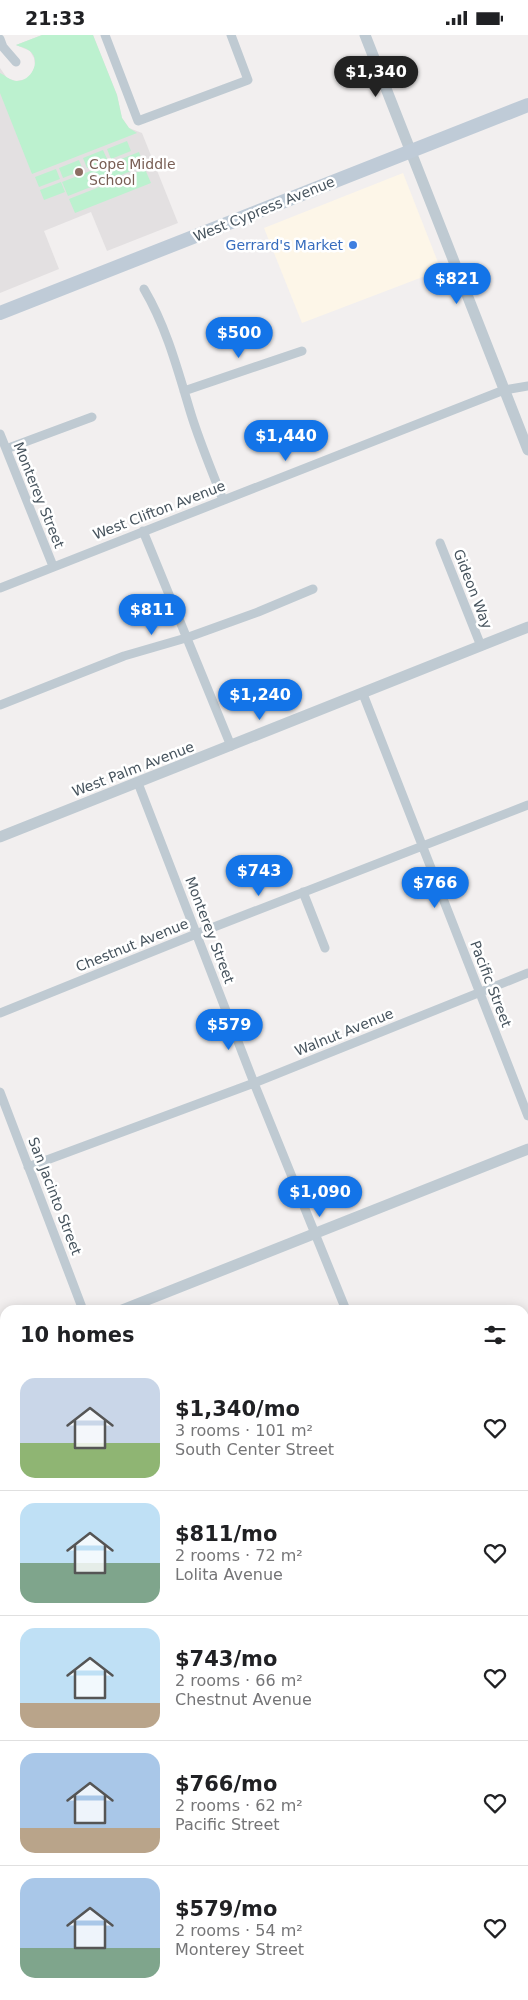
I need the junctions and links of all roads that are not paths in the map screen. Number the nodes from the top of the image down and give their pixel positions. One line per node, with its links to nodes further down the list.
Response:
1 (104, 35): 2 (street)
2 (231, 35)
3 (365, 35): 7 (street)
4 (0, 39): 5 (street)
5 (16, 62)
6 (528, 105): 7 (main road, West Cypress Avenue)
7 (411, 150): 9 (main road, West Cypress Avenue); 12 (street)
8 (144, 289): 13 (street)
9 (0, 313)
10 (302, 351): 13 (street)
11 (528, 386): 12 (street, West Clifton Avenue)
12 (504, 389): 17 (street); 18 (street, West Clifton Avenue)
13 (184, 391): 18 (street)
14 (92, 417): 16 (street)
15 (0, 434): 16 (street, Monterey Street)
16 (6, 449): 21 (street, Monterey Street)
17 (528, 450)
18 (223, 499): 19 (street, West Clifton Avenue)
19 (143, 531): 21 (street, West Clifton Avenue); 25 (street)
20 (440, 543): 26 (street, Gideon Way)
21 (53, 567): 22 (street, West Clifton Avenue)
22 (0, 587)
23 (313, 589): 25 (street)
24 (528, 627): 26 (street, West Palm Avenue)
25 (186, 638): 28 (street); 29 (street)
26 (481, 646): 27 (street, West Palm Avenue)
27 (363, 694): 29 (street, West Palm Avenue); 33 (street, Pacific Street)
28 (0, 705)
29 (230, 747): 30 (street, West Palm Avenue)
30 (138, 783): 32 (street, West Palm Avenue); 35 (street, Monterey Street)
31 (528, 805): 33 (street, Chestnut Avenue)
32 (0, 837)
33 (422, 845): 34 (street, Chestnut Avenue); 38 (street, Pacific Street)
34 (303, 892): 35 (street, Chestnut Avenue); 36 (street)
35 (196, 934): 39 (street, Chestnut Avenue); 40 (street, Monterey Street)
36 (325, 948)
37 (528, 973): 38 (street, Walnut Avenue)
38 (480, 992): 40 (street, Walnut Avenue); 42 (street, Pacific Street)
39 (0, 1013)
40 (254, 1083): 44 (street, Walnut Avenue); 45 (street, Monterey Street)
41 (0, 1091): 44 (street, San Jacinto Street)
42 (528, 1116)
43 (528, 1149): 45 (street)
44 (28, 1167): 46 (street, San Jacinto Street)
45 (315, 1234): 47 (street); 48 (street, Monterey Street)
46 (81, 1305)
47 (135, 1305)
48 (344, 1305)

